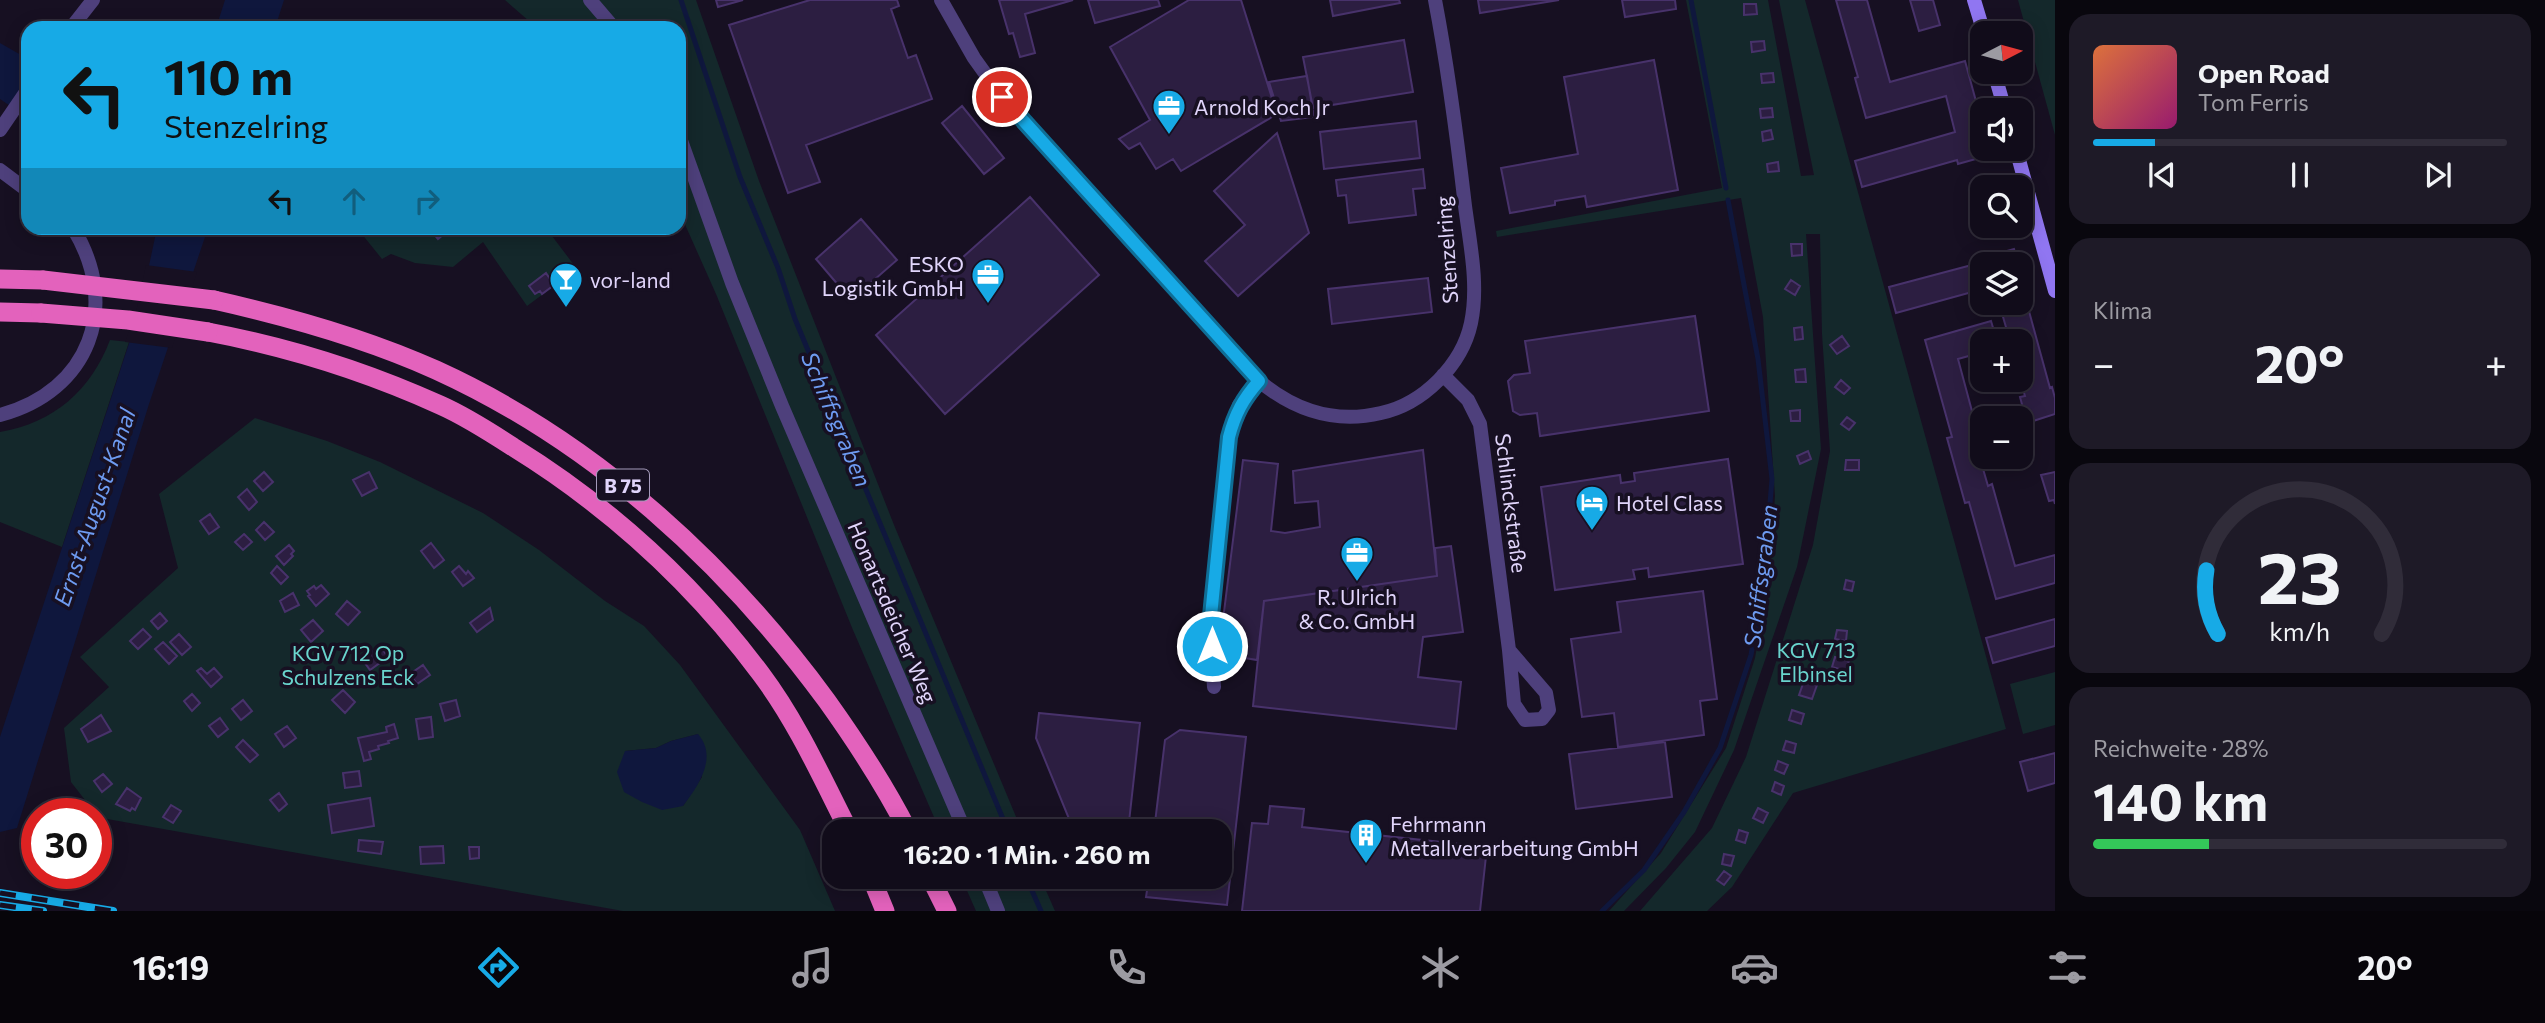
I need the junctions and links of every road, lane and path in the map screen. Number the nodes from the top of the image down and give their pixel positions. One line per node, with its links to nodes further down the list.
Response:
1 (93, 0): 6 (street)
2 (590, 0): 7 (street)
3 (941, 0): 20 (street, Stenzelring)
4 (1435, 0): 19 (street, Stenzelring)
5 (1974, 0): 8 (main road)
6 (76, 21)
7 (608, 21)
8 (1980, 21)
9 (21, 101): 10 (street)
10 (0, 130)
11 (686, 155): 26 (street, Honartsdeicher Weg)
12 (2019, 161): 17 (main road)
13 (0, 170): 14 (street)
14 (21, 186)
15 (76, 235): 21 (street)
16 (0, 279): 25 (highway, B 75, bridge)
17 (2055, 291)
18 (0, 312): 24 (highway, B 75, bridge)
19 (1443, 375): 20 (street, Stenzelring); 22 (street, Schlinckstraße)
20 (1259, 381): 23 (street)
21 (0, 415)
22 (1509, 650): 22 (street, Schlinckstraße)
23 (1214, 687)
24 (843, 819)
25 (901, 819)
26 (960, 819)
27 (876, 889): 30 (highway)
28 (936, 889): 31 (highway)
29 (989, 889): 32 (street)
30 (885, 911)
31 (947, 911)
32 (999, 911)

